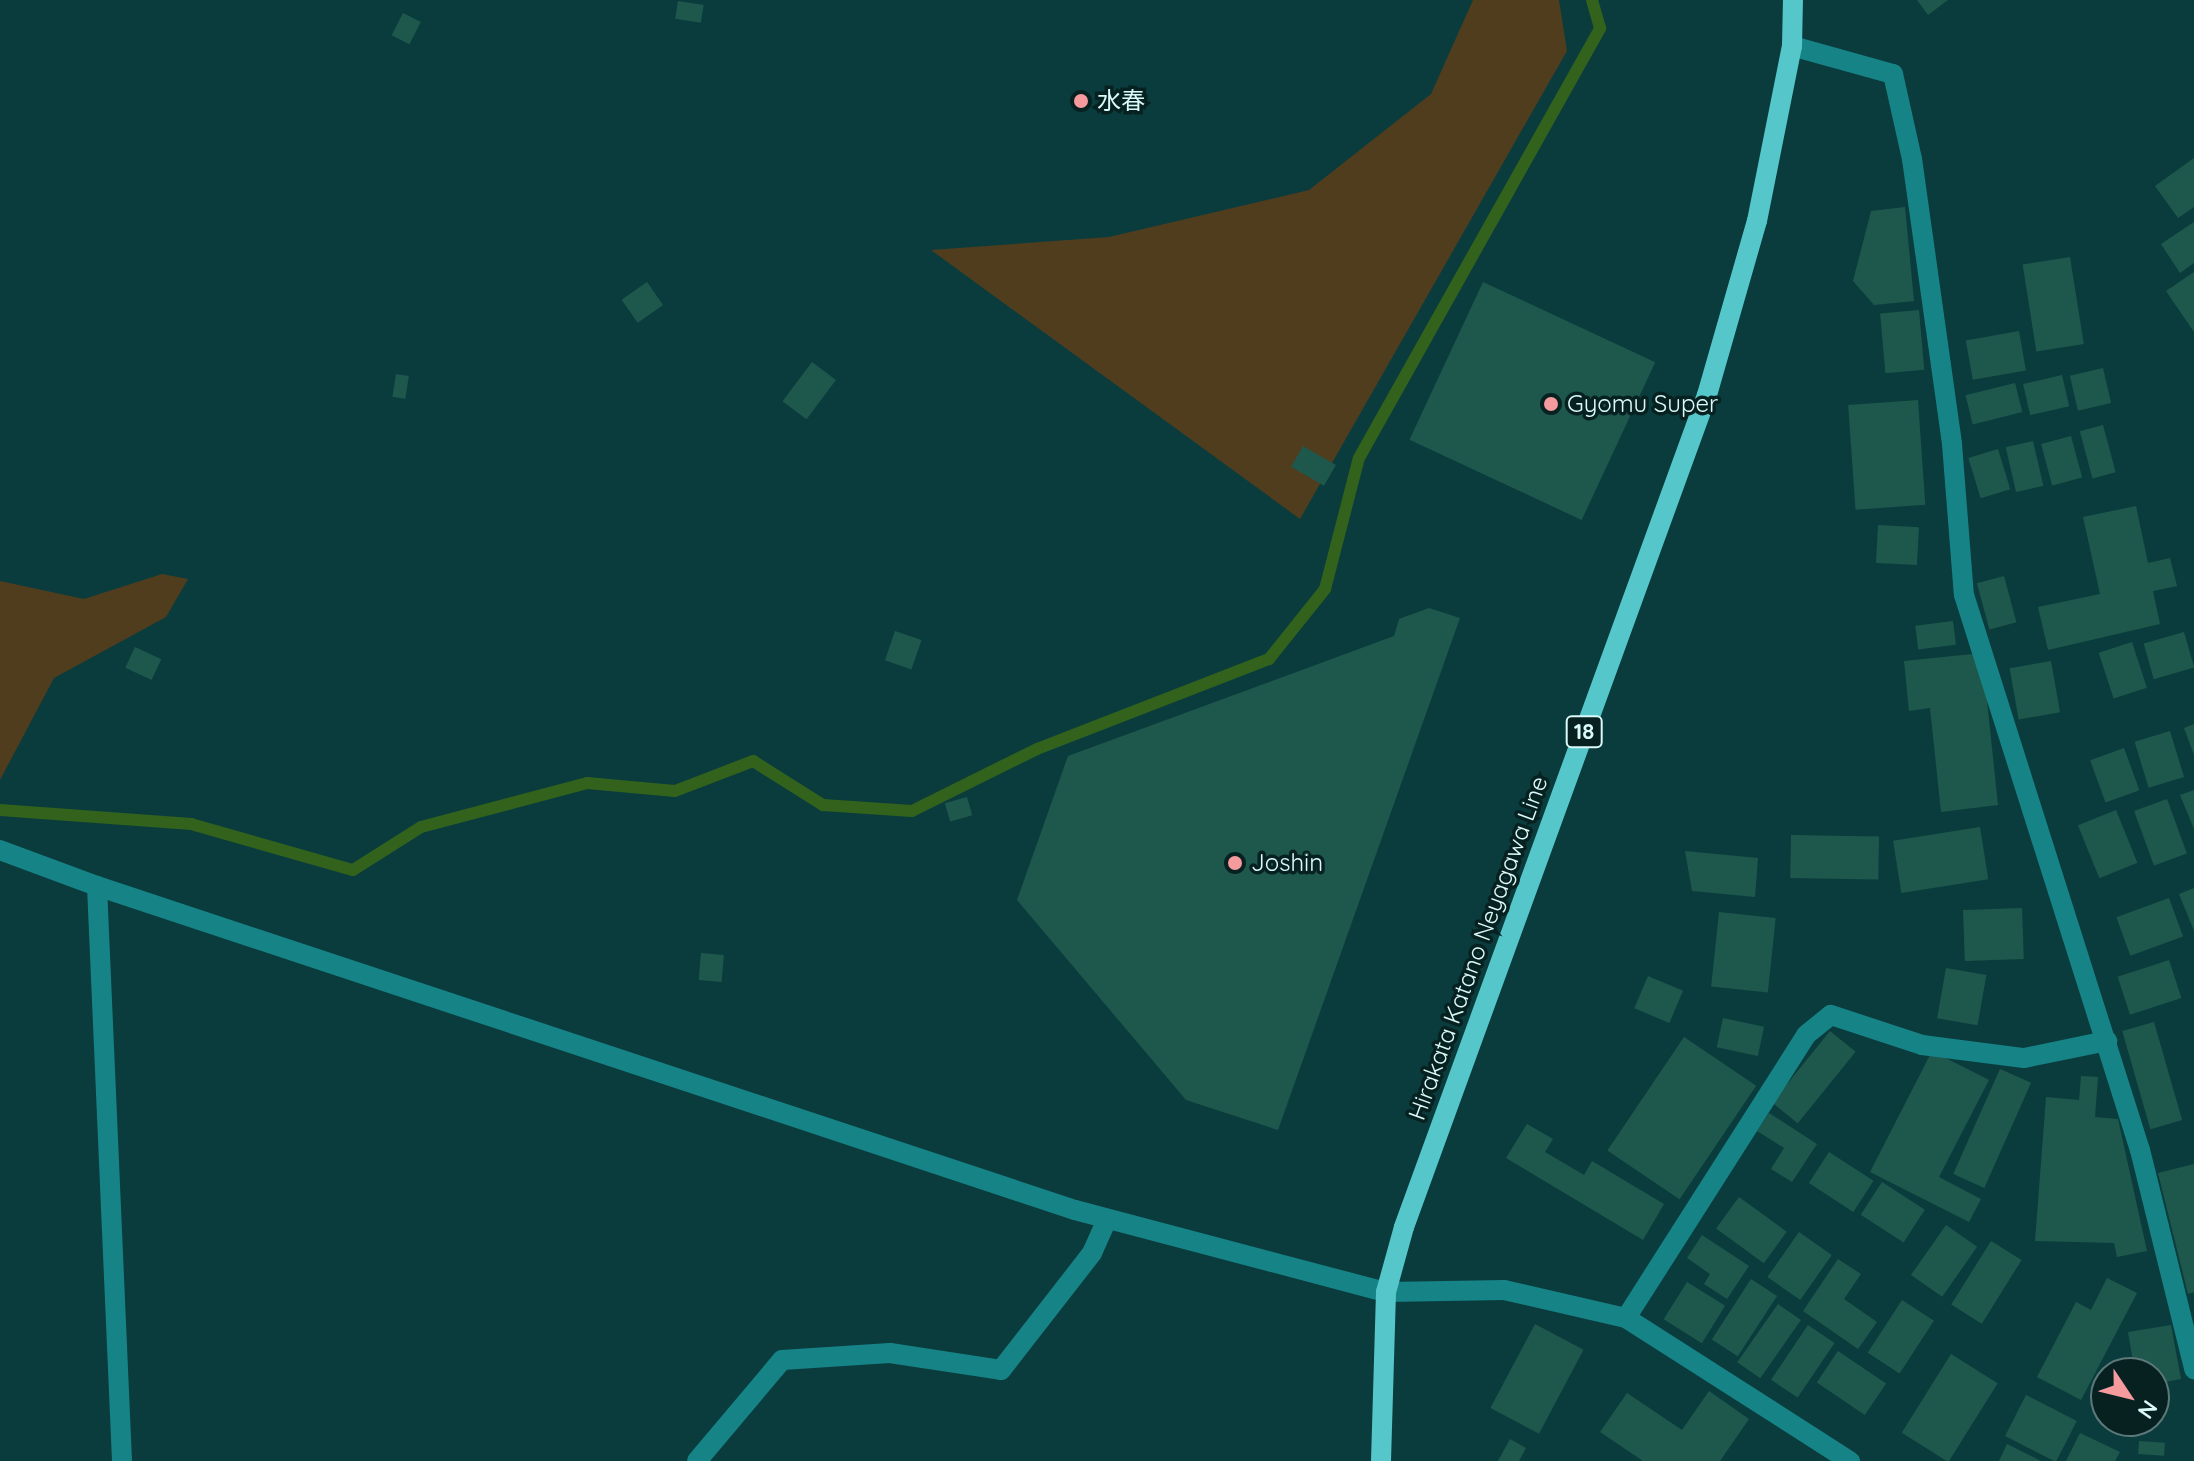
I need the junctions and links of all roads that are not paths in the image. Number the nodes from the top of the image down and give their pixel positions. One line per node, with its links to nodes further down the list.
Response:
1 (1793, 0): 2 (main road, Hirakata Katano Neyagawa Line / 18)
2 (1792, 46): 5 (street); 7 (main road, Hirakata Katano Neyagawa Line / 18)
3 (0, 850): 4 (street)
4 (97, 886): 6 (street); 10 (street)
5 (2107, 1041): 8 (street); 9 (street)
6 (1107, 1219): 7 (street); 11 (street)
7 (1386, 1292): 8 (street); 12 (main road, Hirakata Katano Neyagawa Line / 18)
8 (1626, 1318): 13 (street)
9 (2194, 1369)
10 (122, 1461)
11 (697, 1461)
12 (1381, 1461)
13 (1850, 1461)

